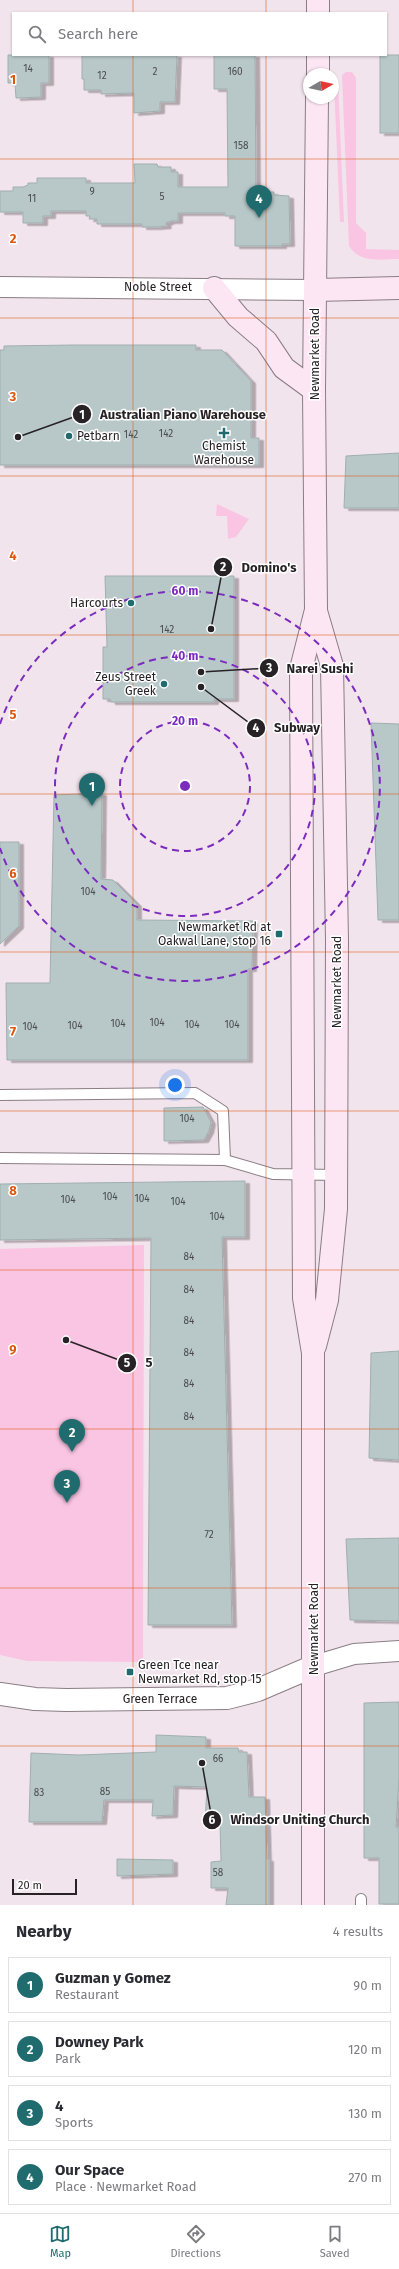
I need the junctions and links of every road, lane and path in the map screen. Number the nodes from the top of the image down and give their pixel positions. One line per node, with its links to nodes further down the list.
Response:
1 (318, 0): 2 (main road)
2 (318, 12)
3 (318, 56): 4 (main road)
4 (318, 68)
5 (317, 104): 9 (main road, Newmarket Road)
6 (0, 287): 7 (street, Noble Street)
7 (214, 288): 9 (street, Noble Street); 10 (main road)
8 (399, 288): 9 (main road)
9 (315, 290): 10 (main road, Newmarket Road)
10 (314, 390): 11 (main road, Newmarket Road)
11 (316, 610): 15 (main road, Newmarket Road); 16 (main road, Newmarket Road)
12 (0, 1095): 14 (lane)
13 (0, 1158): 14 (lane)
14 (225, 1160): 15 (lane)
15 (304, 1175): 16 (lane); 17 (main road, Newmarket Road)
16 (337, 1175): 17 (main road, Newmarket Road)
17 (313, 1353): 19 (main road, Newmarket Road)
18 (399, 1651): 19 (street)
19 (314, 1666): 20 (street, Green Terrace); 21 (main road, Newmarket Road)
20 (0, 1694)
21 (313, 1905)

